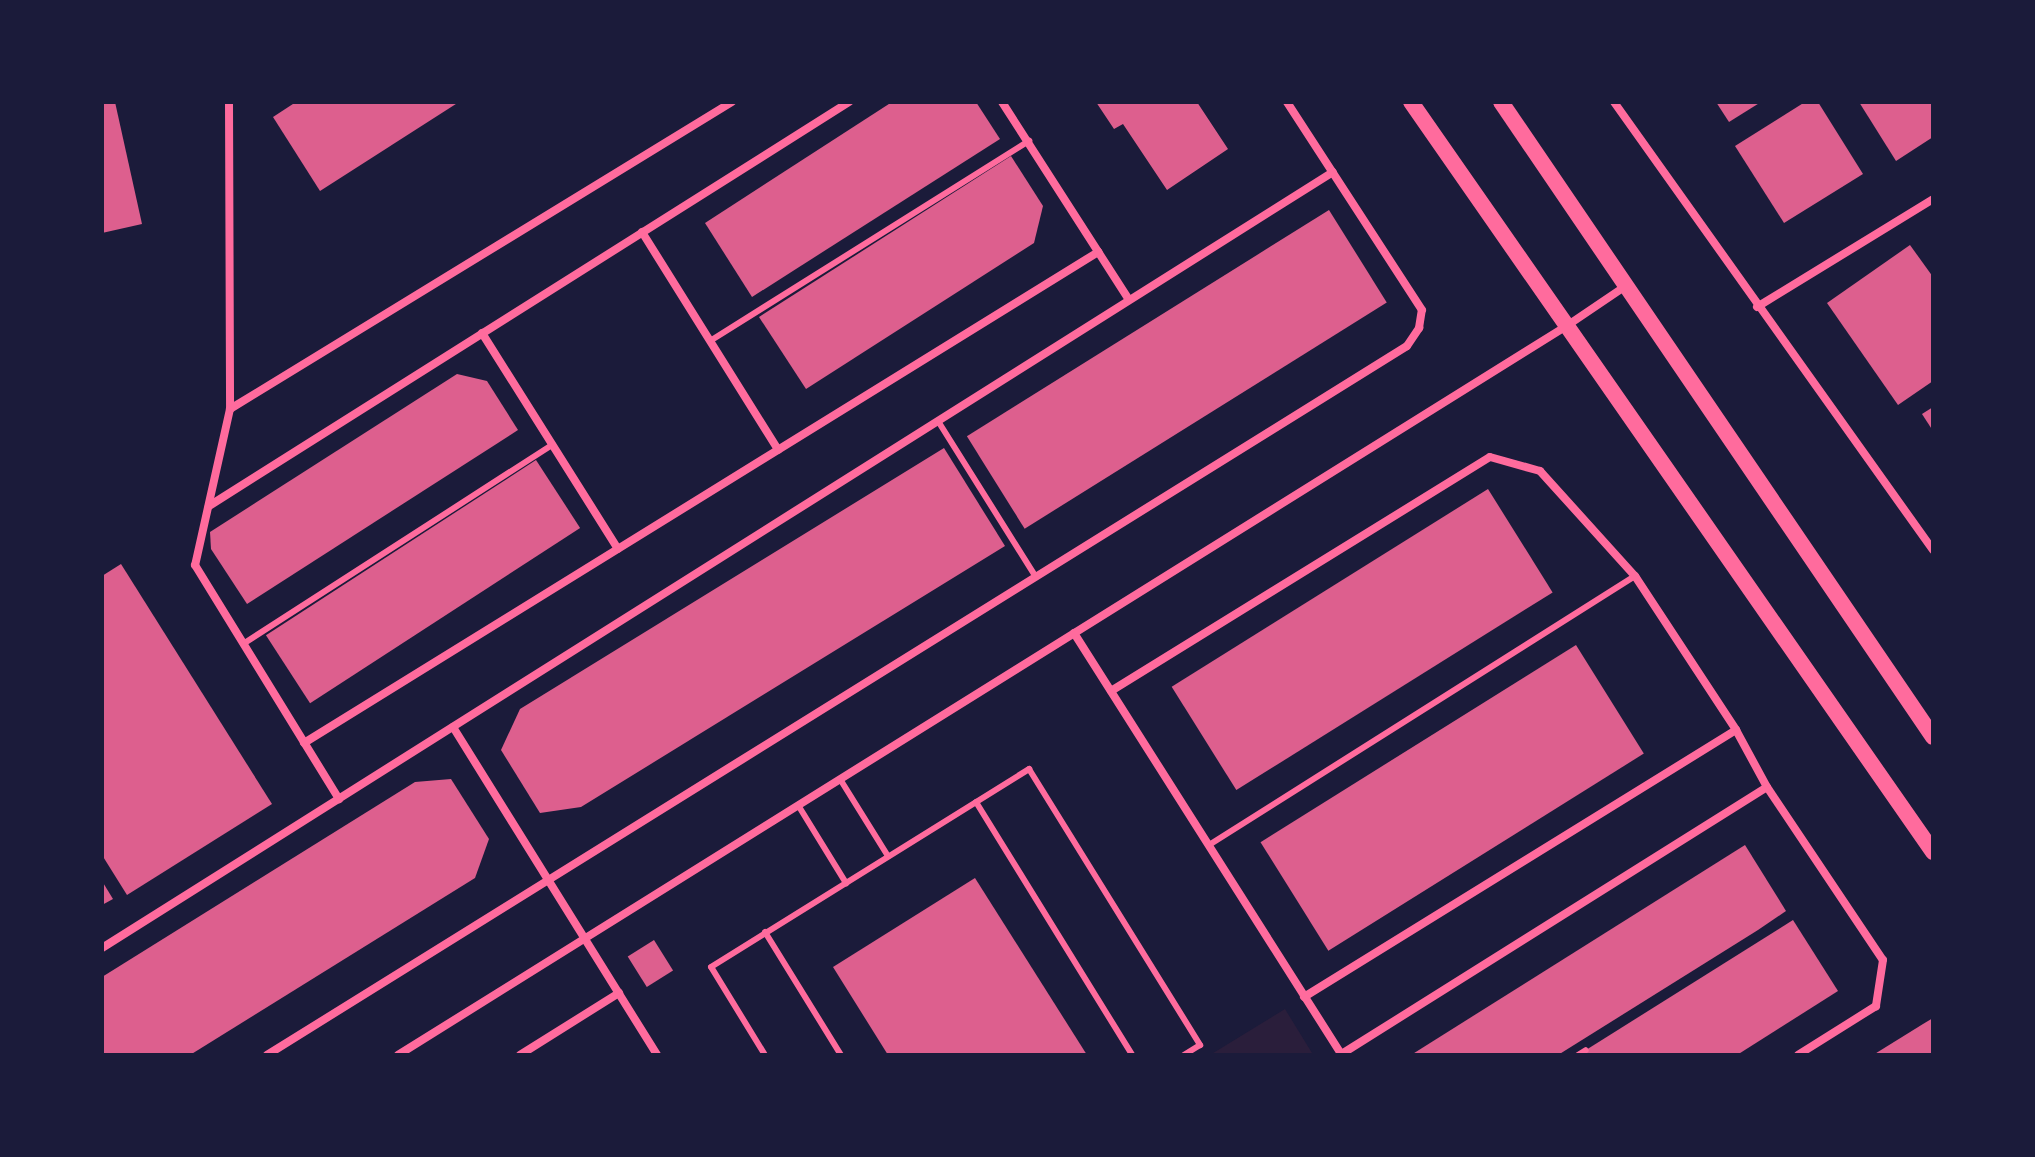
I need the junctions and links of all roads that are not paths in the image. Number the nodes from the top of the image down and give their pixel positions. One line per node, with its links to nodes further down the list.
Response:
1 (229, 102): 20 (street)
2 (732, 102): 20 (street)
3 (849, 102): 12 (street)
4 (1002, 102): 9 (street)
5 (1287, 102): 10 (street)
6 (1411, 102): 17 (main road)
7 (1501, 102): 14 (main road)
8 (1614, 102): 16 (street)
9 (1029, 141): 13 (street); 19 (lane)
10 (1333, 172): 15 (street); 28 (street)
11 (1933, 199): 16 (street)
12 (642, 232): 18 (street); 19 (street)
13 (1098, 252): 15 (street); 23 (street)
14 (1628, 284): 17 (street); 34 (main road)
15 (1129, 300): 21 (street)
16 (1757, 307): 26 (street)
17 (1568, 325): 29 (street); 42 (main road)
18 (482, 333): 22 (street); 24 (street)
19 (710, 341): 23 (street)
20 (230, 409): 24 (street)
21 (938, 421): 28 (lane); 32 (street)
22 (552, 445): 25 (street); 30 (lane)
23 (778, 450): 25 (street)
24 (209, 506): 30 (street)
25 (618, 549): 35 (street)
26 (1933, 550)
27 (1635, 576): 31 (street); 33 (street); 41 (lane)
28 (1036, 577): 44 (street)
29 (1074, 633): 31 (street); 36 (street)
30 (243, 644): 35 (street)
31 (1111, 691): 41 (street)
32 (453, 727): 38 (street); 44 (street)
33 (1736, 730): 37 (street); 50 (street)
34 (1933, 737)
35 (304, 743): 38 (street)
36 (840, 779): 40 (street); 43 (lane)
37 (1767, 787): 60 (street); 62 (street)
38 (339, 799): 48 (street)
39 (976, 802): 43 (lane); 58 (lane); 59 (lane)
40 (798, 805): 45 (lane); 47 (street)
41 (1209, 845): 50 (street)
42 (1933, 852)
43 (888, 856): 45 (lane)
44 (548, 880): 47 (street); 52 (street)
45 (846, 883): 46 (lane)
46 (765, 932): 56 (lane); 57 (lane)
47 (585, 939): 49 (street); 53 (street)
48 (102, 948)
49 (619, 993): 54 (street); 55 (street)
50 (1304, 997): 60 (street)
51 (1586, 1050): 61 (lane)
52 (267, 1055)
53 (398, 1055)
54 (520, 1055)
55 (657, 1055)
56 (765, 1055)
57 (841, 1055)
58 (1132, 1055)
59 (1184, 1055)
60 (1341, 1055)
61 (1578, 1055)
62 (1798, 1055)

